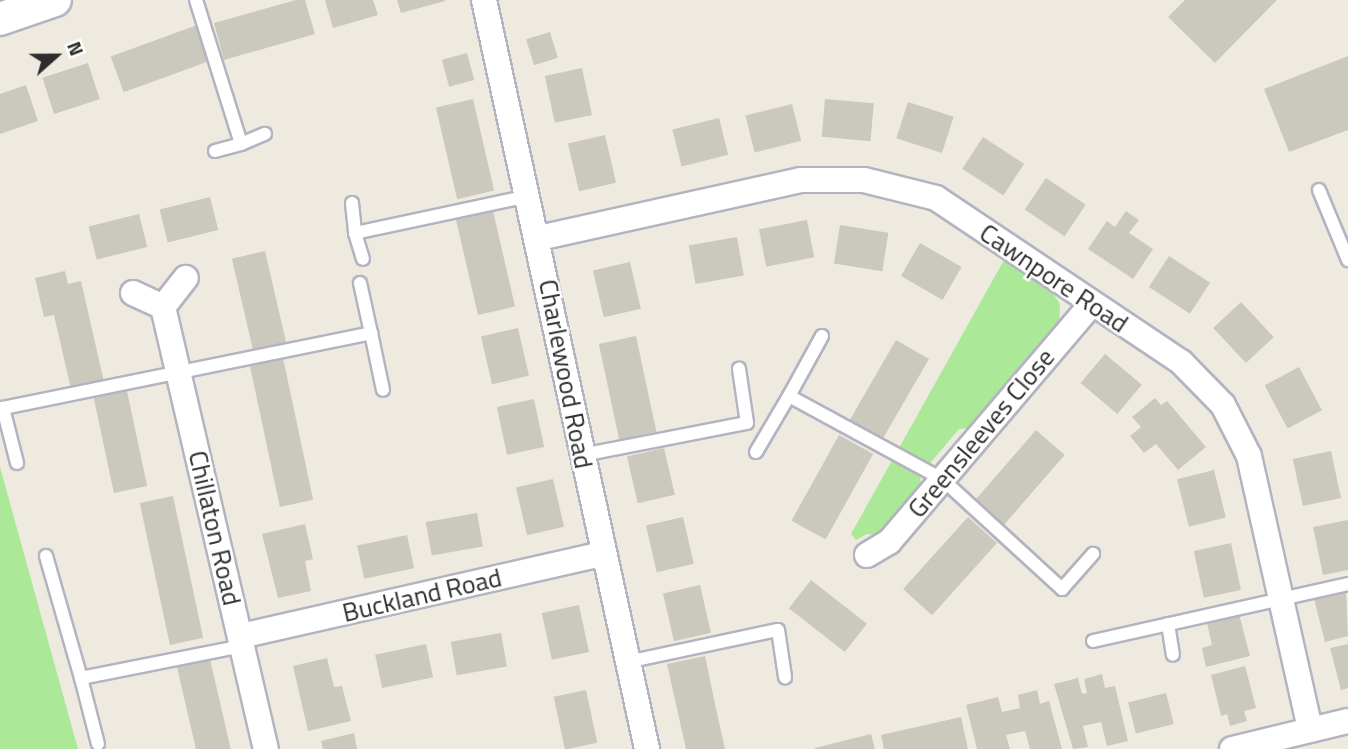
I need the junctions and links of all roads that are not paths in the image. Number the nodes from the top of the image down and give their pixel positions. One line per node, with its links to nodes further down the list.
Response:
1 (55, 0): 4 (street)
2 (196, 0): 6 (lane)
3 (484, 0): 9 (street, Charlewood Road)
4 (0, 19)
5 (265, 134): 6 (lane)
6 (241, 144): 7 (lane)
7 (215, 151)
8 (1319, 190): 14 (lane)
9 (529, 195): 11 (lane); 12 (street, Charlewood Road)
10 (352, 203): 11 (lane)
11 (355, 233): 13 (lane)
12 (539, 238): 18 (street, Cawnpore Road); 28 (street, Charlewood Road)
13 (363, 259)
14 (1348, 260)
15 (186, 278): 19 (street)
16 (360, 283): 20 (lane)
17 (133, 293): 19 (street)
18 (1091, 305): 30 (street, Greensleeves Close); 36 (street, Cawnpore Road)
19 (163, 307): 23 (street, Chillaton Road)
20 (371, 333): 23 (lane); 24 (lane)
21 (822, 336): 25 (lane)
22 (739, 369): 28 (lane)
23 (179, 373): 26 (lane); 38 (street, Chillaton Road)
24 (383, 390)
25 (789, 396): 27 (lane); 30 (lane)
26 (1, 403): 29 (lane)
27 (756, 452)
28 (582, 455): 31 (street, Charlewood Road)
29 (17, 463)
30 (942, 480): 32 (lane); 33 (street, Greensleeves Close)
31 (603, 554): 38 (street, Buckland Road); 41 (street, Charlewood Road)
32 (1093, 554)
33 (867, 555)
34 (46, 556): 43 (lane)
35 (1348, 584): 36 (lane)
36 (1281, 598): 37 (lane); 45 (street, Cawnpore Road)
37 (1168, 624): 39 (lane); 40 (lane)
38 (242, 641): 43 (lane); 47 (street, Chillaton Road)
39 (1093, 641)
40 (1173, 655)
41 (627, 662): 42 (lane); 48 (street, Charlewood Road)
42 (785, 677)
43 (81, 678): 46 (lane)
44 (1348, 721): 45 (street)
45 (1310, 729): 49 (street)
46 (98, 744)
47 (266, 749)
48 (647, 749)
49 (1232, 749)

